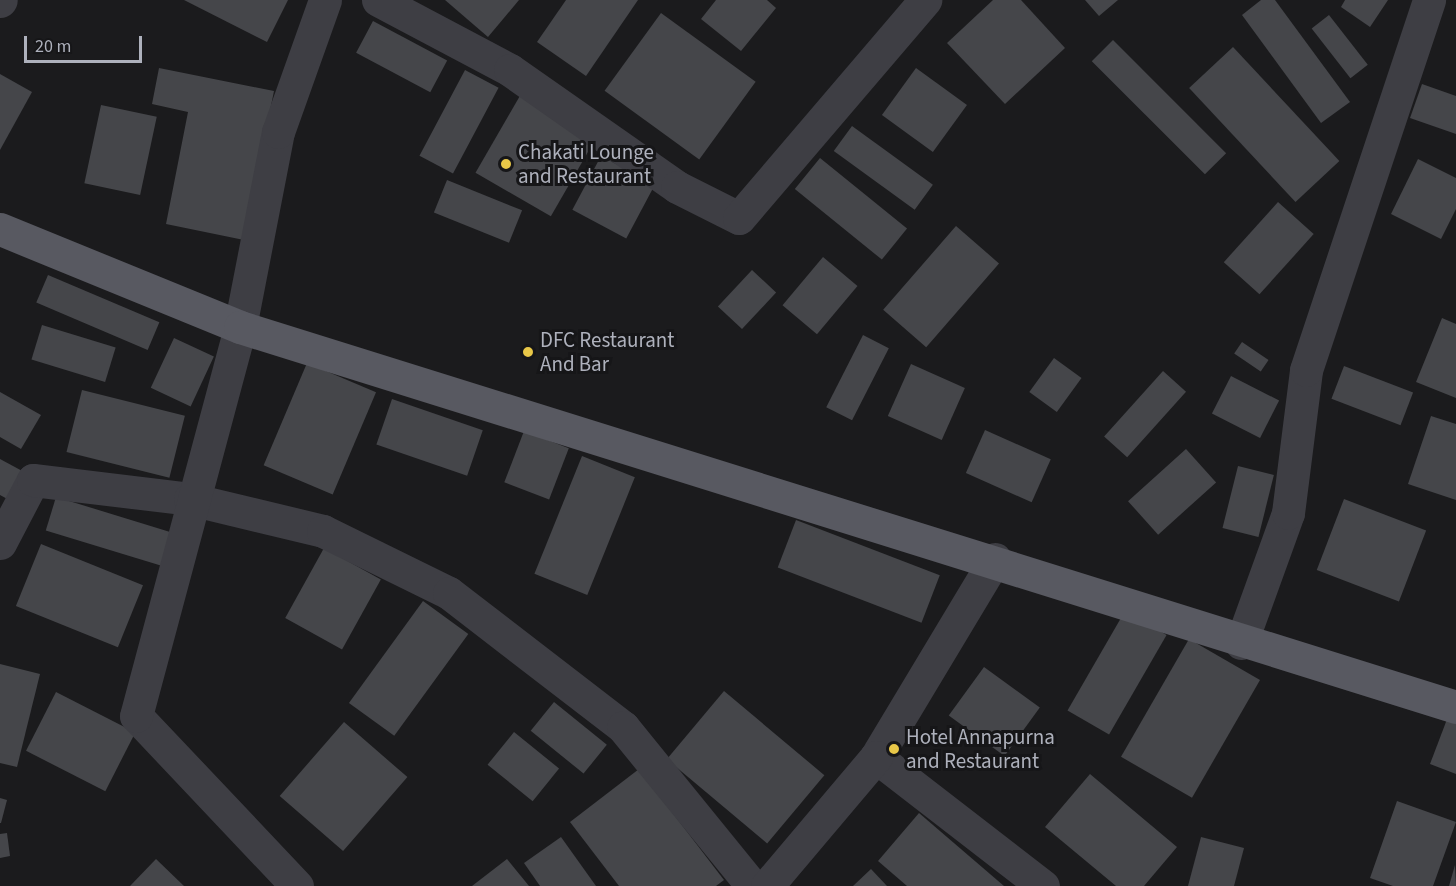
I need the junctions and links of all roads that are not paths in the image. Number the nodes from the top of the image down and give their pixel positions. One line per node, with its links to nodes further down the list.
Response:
1 (325, 0): 6 (street)
2 (378, 0): 3 (street)
3 (925, 0)
4 (1430, 0): 10 (street)
5 (0, 229): 6 (main road)
6 (240, 327): 7 (street); 9 (main road)
7 (190, 499): 8 (street); 13 (street); 14 (street)
8 (0, 543)
9 (995, 559): 10 (main road); 12 (street)
10 (1241, 643): 11 (main road)
11 (1456, 707)
12 (876, 757): 15 (street); 16 (street)
13 (297, 886)
14 (752, 886)
15 (767, 886)
16 (1043, 886)

